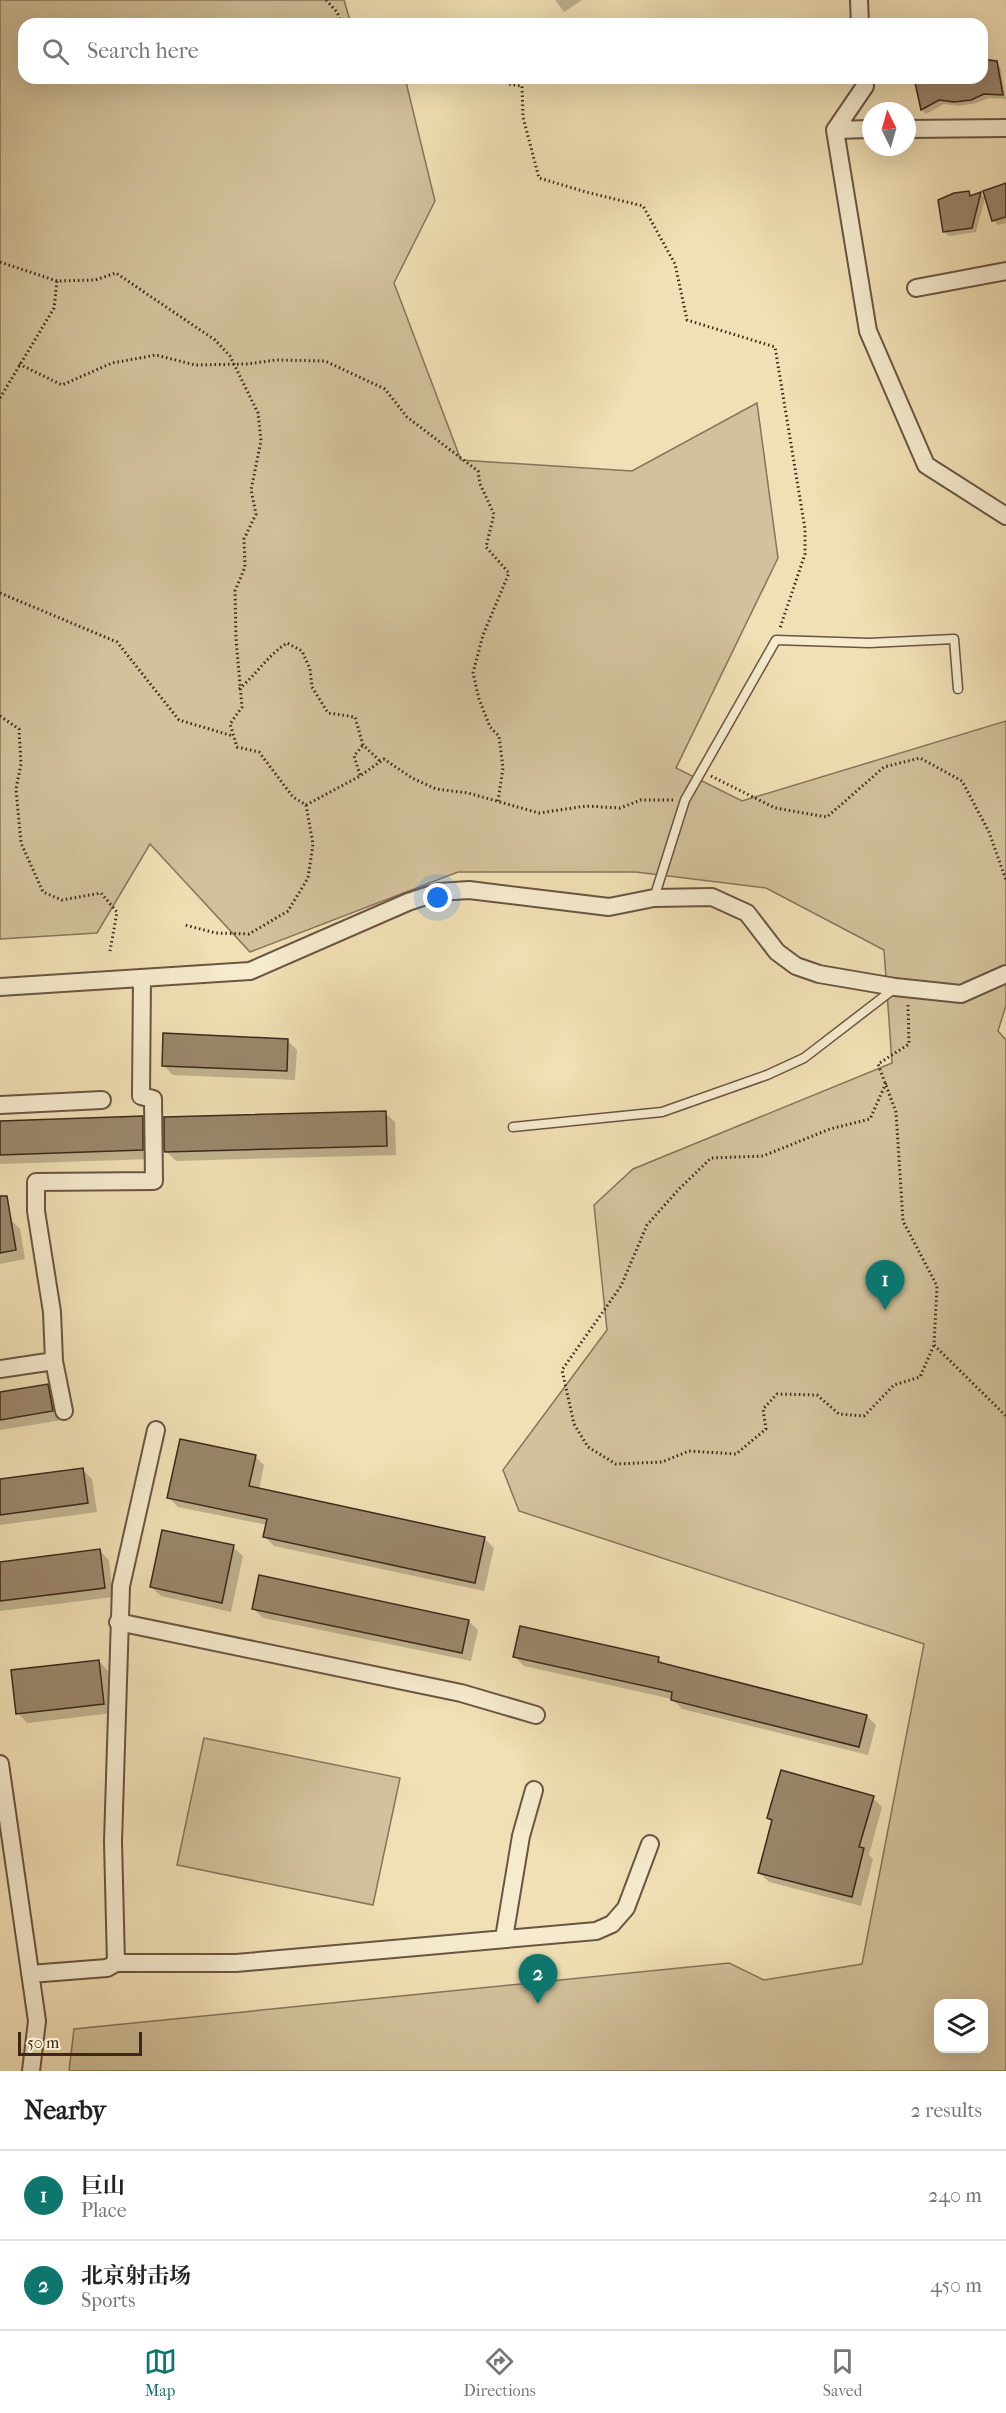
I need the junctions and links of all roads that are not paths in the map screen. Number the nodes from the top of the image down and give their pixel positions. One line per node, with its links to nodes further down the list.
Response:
1 (859, 0): 2 (street)
2 (860, 18)
3 (865, 84): 7 (street)
4 (862, 129): 7 (street)
5 (916, 129): 6 (street)
6 (1006, 129)
7 (835, 130): 10 (street)
8 (1006, 272): 9 (street)
9 (916, 288)
10 (1006, 516)
11 (958, 689): 12 (lane)
12 (654, 898): 14 (street); 16 (street)
13 (1006, 974): 16 (street)
14 (142, 978): 15 (street); 20 (street)
15 (0, 987)
16 (902, 988): 19 (lane)
17 (102, 1100): 18 (street)
18 (0, 1105)
19 (513, 1127)
20 (54, 1361): 21 (street); 22 (street)
21 (0, 1369)
22 (64, 1411)
23 (156, 1430): 24 (street)
24 (118, 1622): 25 (street); 30 (street)
25 (536, 1715)
26 (0, 1764): 31 (street)
27 (534, 1790): 29 (street)
28 (650, 1844): 29 (street)
29 (504, 1938): 30 (street)
30 (116, 1963): 31 (street)
31 (30, 1974): 32 (street)
32 (31, 2071)

